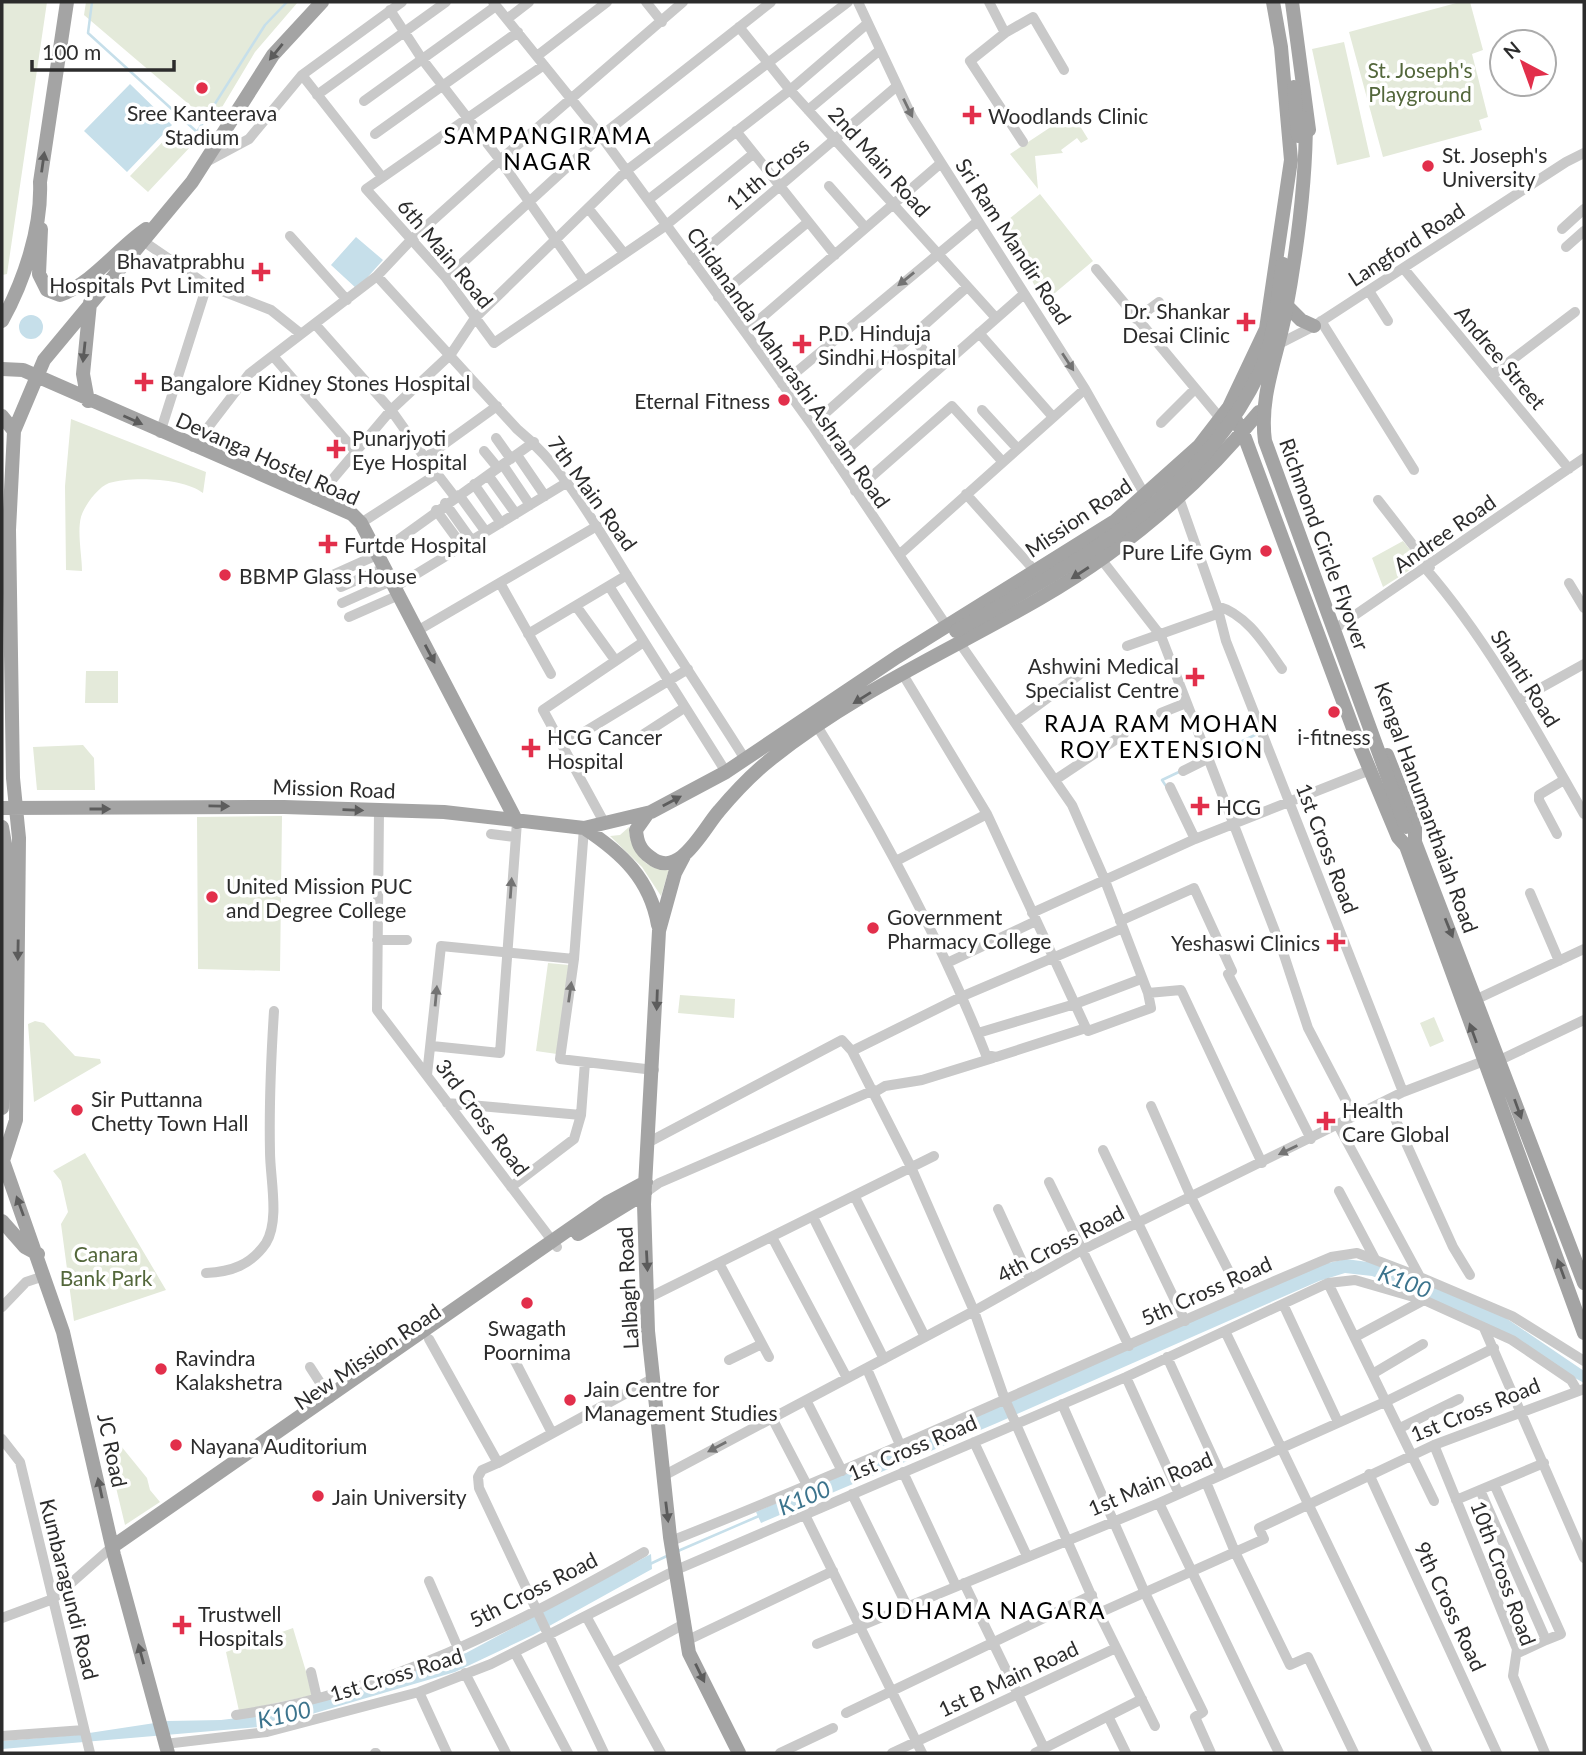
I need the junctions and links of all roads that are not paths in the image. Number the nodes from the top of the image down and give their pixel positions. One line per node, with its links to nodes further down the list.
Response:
1 (67, 2): 56 (main road, one-way to 1)
2 (322, 2): 47 (main road, JC Road, one-way to 47)
3 (402, 2): 17 (street)
4 (446, 2): 22 (street)
5 (529, 2): 18 (street)
6 (607, 2): 27 (street)
7 (646, 2): 19 (street)
8 (683, 2): 19 (street)
9 (771, 2): 21 (street)
10 (848, 2): 28 (street)
11 (858, 2): 20 (street, Sri Ram Mandir Road)
12 (989, 2): 24 (street)
13 (1275, 2): 103 (main road, Mission Road); 107 (main road, Richmond Circle Flyover, bridge)
14 (1286, 2): 220 (main road, Richmond Circle Flyover, bridge)
15 (1292, 2): 88 (main road)
16 (494, 4): 18 (street, Chidananda Maharashi Ashram Road); 26 (street)
17 (390, 10): 22 (street); 30 (street)
18 (507, 19): 23 (street, Chidananda Maharashi Ashram Road)
19 (662, 22): 35 (street)
20 (867, 23): 25 (street, Sri Ram Mandir Road); 33 (street)
21 (739, 27): 28 (street, 2nd Main Road); 41 (street)
22 (404, 31): 26 (street); 34 (street)
23 (518, 32): 27 (street, Chidananda Maharashi Ashram Road); 31 (street)
24 (1005, 33): 29 (street); 43 (street)
25 (880, 50): 32 (street, Sri Ram Mandir Road); 37 (street)
26 (422, 59): 31 (street); 36 (street)
27 (541, 61): 35 (street, Chidananda Maharashi Ashram Road); 38 (street)
28 (768, 61): 33 (street, 2nd Main Road); 49 (street)
29 (1064, 70)
30 (302, 75): 34 (street); 47 (street)
31 (441, 85): 38 (street); 40 (street)
32 (897, 86): 42 (street, 11th Cross); 48 (street, Sri Ram Mandir Road, one-way to 48)
33 (790, 90): 37 (street, 2nd Main Road); 39 (street)
34 (317, 95): 50 (street)
35 (570, 97): 41 (street, Chidananda Maharashi Ashram Road); 46 (street)
36 (364, 101)
37 (808, 110): 42 (street, 2nd Main Road)
38 (467, 119): 46 (street); 50 (street)
39 (736, 131): 45 (street); 53 (street)
40 (375, 134)
41 (601, 136): 49 (street, Chidananda Maharashi Ashram Road); 54 (street)
42 (835, 140): 52 (street, 11th Cross); 55 (street, 2nd Main Road)
43 (1023, 142)
44 (1584, 153): 76 (street, Langford Road)
45 (753, 155): 52 (street); 62 (street)
46 (500, 160): 54 (street); 68 (street)
47 (205, 163): 59 (main road, JC Road)
48 (941, 163): 55 (street); 60 (street, Sri Ram Mandir Road)
49 (626, 171): 53 (street, Chidananda Maharashi Ashram Road); 57 (street)
50 (382, 177): 68 (street, 6th Main Road)
51 (829, 186): 63 (street)
52 (780, 188): 61 (street); 74 (street, 11th Cross)
53 (648, 200): 62 (street, Chidananda Maharashi Ashram Road)
54 (528, 202): 67 (street); 78 (street)
55 (891, 203): 63 (street); 72 (street, 2nd Main Road)
56 (41, 206): 59 (main road); 93 (main road)
57 (588, 208): 67 (street); 71 (street)
58 (1584, 209): 64 (street)
59 (162, 218): 69 (main road, JC Road)
60 (978, 221): 72 (street); 83 (street, Sri Ram Mandir Road)
61 (808, 222): 73 (street); 84 (street)
62 (665, 226): 71 (street); 74 (street, Chidananda Maharashi Ashram Road)
63 (865, 227): 73 (street)
64 (1562, 229)
65 (1584, 231): 70 (street)
66 (290, 236): 85 (street)
67 (555, 238): 79 (street); 90 (street)
68 (411, 240): 77 (street); 78 (street, 6th Main Road)
69 (143, 241): 80 (street); 86 (main road, JC Road)
70 (1566, 247)
71 (623, 252): 79 (street)
72 (937, 254): 81 (street, 2nd Main Road); 110 (street, one-way to 110)
73 (835, 255): 97 (street)
74 (692, 261): 84 (street, Chidananda Maharashi Ashram Road)
75 (1096, 268): 92 (street)
76 (1404, 269): 82 (street, Langford Road); 108 (street, Andree Street)
77 (377, 276): 85 (street); 102 (street, 7th Main Road)
78 (446, 278): 90 (street, 6th Main Road)
79 (583, 279): 90 (street, 6th Main Road)
80 (207, 285): 99 (street); 124 (street)
81 (967, 287): 91 (street, 2nd Main Road); 100 (street)
82 (1369, 291): 94 (street); 95 (street, Langford Road)
83 (1024, 294): 91 (street); 111 (street, Sri Ram Mandir Road, one-way to 111)
84 (718, 297): 97 (street, Chidananda Maharashi Ashram Road)
85 (347, 300): 96 (street)
86 (90, 302): 109 (main road, JC Road); 113 (main road, one-way to 113)
87 (1159, 302): 92 (street)
88 (1289, 308): 95 (main road); 101 (main road)
89 (1575, 313): 108 (street)
90 (475, 318): 102 (street)
91 (996, 318): 98 (street)
92 (1136, 318): 112 (street)
93 (2, 321)
94 (1388, 321)
95 (1318, 323): 101 (street, Langford Road); 138 (street)
96 (315, 324): 99 (street); 116 (street)
97 (745, 332): 110 (street, Chidananda Maharashi Ashram Road)
98 (979, 333): 105 (street); 120 (street)
99 (301, 334): 104 (street)
100 (913, 338): 105 (street); 122 (street)
101 (1283, 344): 103 (street, Langford Road); 118 (main road)
102 (451, 354): 114 (street, 7th Main Road); 116 (street)
103 (1254, 355): 115 (main road, Mission Road)
104 (273, 356): 128 (street); 131 (street)
105 (939, 368): 134 (street)
106 (2, 369): 109 (main road, Devanga Hostel Road)
107 (1260, 371): 177 (main road, Richmond Circle Flyover, bridge); 220 (main road, Richmond Circle Flyover)
108 (1492, 375): 137 (street, Andree Street)
109 (35, 376): 113 (main road, Devanga Hostel Road); 123 (main road, JC Road)
110 (782, 384): 122 (street, Chidananda Maharashi Ashram Road)
111 (1085, 389): 120 (street); 145 (street, Sri Ram Mandir Road)
112 (1195, 389): 115 (street); 121 (street)
113 (88, 401): 124 (main road, Devanga Hostel Road, one-way to 124)
114 (497, 406): 127 (street, 7th Main Road); 132 (street)
115 (1228, 408): 118 (main road); 125 (main road, Kengal Hanumanthaiah Road); 145 (main road, Mission Road)
116 (391, 410): 131 (street); 132 (street)
117 (982, 410): 129 (street)
118 (1259, 412): 125 (main road, Mission Road); 175 (main road, Kengal Hanumanthaiah Road)
119 (2, 416): 123 (main road)
120 (1053, 417): 129 (street)
121 (1161, 423)
122 (812, 425): 134 (street, Chidananda Maharashi Ashram Road)
123 (14, 431): 156 (main road, JC Road)
124 (160, 432): 128 (main road, Devanga Hostel Road)
125 (1243, 433): 146 (main road, Mission Road); 202 (main road, Kengal Hanumanthaiah Road)
126 (496, 438): 136 (street)
127 (534, 442): 136 (street); 141 (street, 7th Main Road)
128 (193, 447): 148 (main road, Devanga Hostel Road)
129 (1017, 448): 135 (street)
130 (484, 451): 136 (street)
131 (356, 452): 148 (street)
132 (425, 458): 139 (street)
133 (1584, 458): 137 (street, Andree Road)
134 (835, 460): 142 (street, Chidananda Maharashi Ashram Road)
135 (1002, 461): 142 (street); 143 (street)
136 (503, 464): 140 (street); 144 (street); 150 (street); 151 (street)
137 (1569, 468): 161 (street, Andree Road)
138 (1415, 470)
139 (437, 474): 149 (street); 152 (street)
140 (474, 484): 149 (street); 153 (street)
141 (566, 484): 144 (street); 154 (street, 7th Main Road)
142 (855, 491): 158 (street, Chidananda Maharashi Ashram Road)
143 (966, 494): 158 (street); 162 (street)
144 (545, 496): 150 (street)
145 (1146, 497): 162 (main road, Mission Road)
146 (1179, 498): 159 (main road, Mission Road); 173 (street, 1st Cross Road)
147 (1378, 499): 161 (street, Shanti Road)
148 (315, 500): 152 (main road, Devanga Hostel Road)
149 (449, 501): 155 (street); 157 (street); 160 (street)
150 (530, 505): 151 (street)
151 (516, 514): 153 (street)
152 (361, 523): 160 (main road, Devanga Hostel Road)
153 (501, 523): 155 (street)
154 (597, 526): 163 (street, 7th Main Road); 165 (street)
155 (486, 532): 157 (street)
156 (5, 542): 210 (main road, JC Road)
157 (467, 544): 169 (street)
158 (899, 555): 177 (street, Chidananda Maharashi Ashram Road)
159 (1101, 559): 177 (main road, Mission Road, one-way to 177); 180 (street)
160 (381, 561): 164 (street); 168 (street); 169 (main road, Devanga Hostel Road)
161 (1428, 568): 175 (street, Andree Road); 191 (street, Shanti Road)
162 (1036, 572): 177 (main road, Mission Road)
163 (627, 575): 167 (street); 185 (street, 7th Main Road)
164 (328, 577)
165 (500, 583): 176 (street); 178 (street)
166 (1569, 583): 172 (street)
167 (608, 586): 171 (street); 181 (street)
168 (341, 587)
169 (395, 588): 170 (street); 174 (street); 176 (main road, Devanga Hostel Road)
170 (342, 603)
171 (576, 606): 178 (street); 183 (street)
172 (1584, 608)
173 (1217, 610): 180 (street); 186 (street); 208 (street, 1st Cross Road)
174 (349, 617)
175 (1339, 626): 225 (main road, Kengal Hanumanthaiah Road)
176 (417, 631): 215 (main road, Devanga Hostel Road, one-way to 215)
177 (954, 633): 179 (main road, Richmond Circle Flyover); 187 (main road, Mission Road); 195 (street, Chidananda Maharashi Ashram Road)
178 (528, 634): 188 (street)
179 (930, 636): 200 (main road, Mission Road)
180 (1161, 636): 182 (street); 192 (street)
181 (642, 643): 183 (street); 190 (street)
182 (1128, 646)
183 (614, 660): 216 (street)
184 (1584, 664): 191 (street)
185 (688, 669): 190 (street); 200 (street, 7th Main Road)
186 (1282, 669)
187 (902, 673): 196 (main road, Mission Road, one-way to 196); 213 (street)
188 (551, 674)
189 (1079, 675): 195 (street)
190 (668, 681): 193 (street); 199 (street)
191 (1519, 700): 205 (street, Shanti Road)
192 (1186, 703): 194 (street); 201 (street)
193 (684, 708): 197 (street); 204 (street)
194 (1161, 713)
195 (1014, 722): 206 (street, Chidananda Maharashi Ashram Road)
196 (817, 726): 226 (main road, Mission Road); 227 (street)
197 (644, 734)
198 (1124, 734): 206 (street)
199 (576, 737)
200 (745, 759): 204 (main road, Mission Road)
201 (1207, 759): 203 (street); 217 (street)
202 (1370, 770): 208 (street); 225 (main road, Kengal Hanumanthaiah Road)
203 (1183, 771)
204 (726, 772): 212 (main road, Mission Road, one-way to 204)
205 (1564, 779): 214 (street, Shanti Road); 222 (street)
206 (1055, 780): 228 (street, Chidananda Maharashi Ashram Road)
207 (1170, 787): 224 (street)
208 (1291, 803): 217 (street); 259 (street, 1st Cross Road)
209 (2, 808): 210 (main road, Mission Road)
210 (17, 808): 211 (main road, Mission Road, one-way to 211); 271 (main road, JC Road, one-way to 271)
211 (379, 811): 215 (main road, Mission Road); 233 (street)
212 (648, 813): 216 (main road, Mission Road); 226 (main road)
213 (987, 814): 227 (street); 230 (street)
214 (1584, 814)
215 (517, 822): 219 (main road, Mission Road); 223 (street)
216 (605, 824): 219 (main road, Mission Road)
217 (1232, 826): 224 (street); 265 (street)
218 (2, 827): 263 (main road)
219 (584, 828): 232 (main road); 238 (street)
220 (1404, 828): 225 (main road, Richmond Circle Flyover)
221 (491, 834): 223 (street)
222 (1556, 834)
223 (515, 837): 236 (street, one-way to 223)
224 (1195, 839): 228 (street)
225 (1410, 844): 244 (main road, Kengal Hanumanthaiah Road, one-way to 244); 254 (main road, Kengal Hanumanthaiah Road, one-way to 225)
226 (685, 854): 232 (main road, Lalbagh Road)
227 (896, 861): 240 (street)
228 (1104, 878): 230 (street); 231 (street, Chidananda Maharashi Ashram Road)
229 (1530, 893): 239 (street)
230 (1035, 917): 237 (street); 240 (street)
231 (1122, 925): 237 (street); 241 (street, Chidananda Maharashi Ashram Road); 267 (street)
232 (659, 931): 256 (main road, Lalbagh Road, one-way to 256)
233 (377, 940): 234 (street); 257 (street, 3rd Cross Road)
234 (407, 940)
235 (1584, 949): 239 (street)
236 (506, 954): 238 (street); 250 (street, one-way to 236); 250 (street)
237 (1053, 956): 243 (street); 245 (street)
238 (574, 959): 255 (street, one-way to 238)
239 (1559, 961): 244 (street)
240 (947, 963): 243 (street)
241 (1141, 979): 242 (street, Chidananda Maharashi Ashram Road); 245 (street)
242 (1147, 993): 248 (street); 272 (street)
243 (963, 996): 249 (street); 251 (street)
244 (1477, 999): 253 (main road, Kengal Hanumanthaiah Road)
245 (1075, 1004): 248 (street); 249 (street)
246 (274, 1011): 290 (street)
247 (1584, 1020): 253 (street)
248 (1086, 1028): 252 (street)
249 (978, 1033): 252 (street)
250 (432, 1046): 257 (street)
251 (852, 1051): 258 (street); 268 (street)
252 (996, 1057): 258 (street)
253 (1500, 1060): 296 (main road, Kengal Hanumanthaiah Road, one-way to 296)
254 (1484, 1061): 259 (street, 4th Cross Road); 308 (main road, Kengal Hanumanthaiah Road, one-way to 254)
255 (585, 1062): 256 (street); 264 (street)
256 (654, 1070): 268 (main road, Lalbagh Road)
257 (427, 1075): 261 (street, 3rd Cross Road)
258 (874, 1091): 273 (street); 276 (street)
259 (1403, 1092): 260 (street, 4th Cross Road)
260 (1387, 1101): 265 (street, 4th Cross Road); 291 (street)
261 (447, 1103): 264 (street); 275 (street, 3rd Cross Road)
262 (1152, 1106): 279 (street)
263 (2, 1108)
264 (581, 1115): 275 (street)
265 (1354, 1116): 266 (street, 4th Cross Road)
266 (1338, 1125): 267 (street, 4th Cross Road); 293 (street)
267 (1311, 1139): 272 (street, 4th Cross Road, one-way to 272)
268 (649, 1142): 276 (main road, Lalbagh Road)
269 (1103, 1150): 283 (street)
270 (934, 1156): 273 (street)
271 (3, 1161): 287 (main road, JC Road, one-way to 271)
272 (1262, 1163): 279 (street, 4th Cross Road)
273 (911, 1167): 278 (street); 304 (street)
274 (1049, 1182): 286 (street)
275 (511, 1187): 285 (street, 3rd Cross Road)
276 (646, 1187): 285 (main road, New Mission Road); 299 (main road, Lalbagh Road, one-way to 299)
277 (1339, 1191): 288 (street)
278 (855, 1196): 281 (street); 309 (street)
279 (1191, 1197): 283 (street, 4th Cross Road); 298 (street)
280 (998, 1209): 294 (street)
281 (813, 1217): 284 (street); 318 (street)
282 (2, 1221): 287 (main road)
283 (1137, 1224): 286 (street, 4th Cross Road); 305 (street)
284 (772, 1237): 289 (street); 327 (street)
285 (554, 1244): 311 (main road, New Mission Road); 332 (main road)
286 (1082, 1250): 294 (street, 4th Cross Road); 314 (street)
287 (38, 1254): 292 (main road, JC Road)
288 (1375, 1259): 293 (street, 5th Cross Road); 298 (street, 5th Cross Road)
289 (719, 1264): 299 (street); 312 (street)
290 (206, 1273)
291 (1470, 1275)
292 (44, 1276): 303 (street); 368 (main road, JC Road, one-way to 292)
293 (1420, 1277): 297 (street, 5th Cross Road)
294 (1030, 1279): 304 (street, 4th Cross Road)
295 (1328, 1283): 300 (street, 1st Cross Road); 302 (street, 1st Cross Road); 310 (street)
296 (1584, 1283)
297 (1436, 1285): 301 (street); 321 (street, 5th Cross Road)
298 (1241, 1295): 305 (street, 5th Cross Road)
299 (648, 1298): 326 (main road, Lalbagh Road)
300 (1424, 1300): 301 (street, 1st Cross Road); 310 (street)
301 (1436, 1303): 306 (street, 1st Cross Road)
302 (1283, 1304): 307 (street, 1st Cross Road); 338 (street)
303 (2, 1307)
304 (974, 1311): 309 (street, 4th Cross Road); 329 (street)
305 (1185, 1321): 314 (street, 5th Cross Road)
306 (1484, 1328): 315 (street); 328 (street, 1st Cross Road)
307 (1225, 1331): 317 (street, 1st Cross Road); 345 (street)
308 (1584, 1333)
309 (925, 1337): 318 (street, 4th Cross Road)
310 (1355, 1337): 324 (street)
311 (429, 1339): 332 (main road, New Mission Road); 347 (street)
312 (762, 1344): 316 (street); 319 (street)
313 (1423, 1344): 324 (street)
314 (1129, 1346): 329 (street, 5th Cross Road)
315 (1494, 1348): 333 (street, 1st Main Road); 335 (street)
316 (769, 1357)
317 (1167, 1357): 325 (street, 1st Cross Road); 352 (street)
318 (884, 1359): 323 (street, 4th Cross Road)
319 (729, 1360)
320 (515, 1361): 340 (street)
321 (1584, 1361)
322 (310, 1367): 332 (street)
323 (867, 1368): 327 (street, 4th Cross Road); 344 (street)
324 (1374, 1373): 333 (street)
325 (1126, 1377): 334 (street, 1st Cross Road); 359 (street)
326 (654, 1378): 340 (street); 353 (main road, Lalbagh Road)
327 (847, 1378): 331 (street, 4th Cross Road)
328 (1581, 1390): 335 (street, 1st Cross Road)
329 (1005, 1399): 337 (street); 344 (street, 5th Cross Road)
330 (1459, 1399): 339 (street)
331 (806, 1400): 336 (street, 4th Cross Road); 349 (street)
332 (332, 1401): 368 (main road, New Mission Road)
333 (1387, 1401): 338 (street, 1st Main Road); 339 (street)
334 (1062, 1404): 337 (street, 1st Cross Road); 365 (street)
335 (1519, 1411): 343 (street, 1st Cross Road); 348 (street)
336 (772, 1418): 353 (street, 4th Cross Road, one-way to 353); 356 (street)
337 (1015, 1421): 342 (street, 1st Cross Road); 366 (street)
338 (1338, 1422): 345 (street, 1st Main Road)
339 (1400, 1428): 346 (street)
340 (552, 1433): 347 (street)
341 (2, 1439): 380 (street, Kumbaragundi Road)
342 (974, 1442): 350 (street, 1st Cross Road); 371 (street)
343 (1434, 1445): 346 (street, 1st Cross Road); 360 (street, 10th Cross Road)
344 (901, 1447): 349 (street, 5th Cross Road)
345 (1282, 1448): 352 (street, 1st Main Road); 363 (street)
346 (1411, 1455): 351 (street, 1st Cross Road); 361 (street)
347 (498, 1463): 383 (street)
348 (1544, 1463): 355 (street); 372 (street)
349 (842, 1471): 356 (street, 5th Cross Road)
350 (903, 1472): 358 (street, 1st Cross Road); 377 (street)
351 (1369, 1474): 363 (street, 1st Cross Road); 429 (street, 9th Cross Road)
352 (1222, 1475): 354 (street, 1st Main Road)
353 (663, 1476): 367 (main road, Lalbagh Road, one-way to 367)
354 (1206, 1482): 359 (street, 1st Main Road); 370 (street)
355 (1494, 1484): 357 (street); 390 (street)
356 (808, 1487): 367 (street)
357 (1480, 1490): 360 (street); 390 (street)
358 (852, 1494): 364 (street, 1st Cross Road); 381 (street)
359 (1180, 1494): 362 (street, 1st Main Road)
360 (1456, 1500): 396 (street, 10th Cross Road)
361 (1434, 1501)
362 (1159, 1503): 365 (street, 1st Main Road); 375 (street)
363 (1310, 1503): 370 (street, 1st Cross Road); 428 (street)
364 (805, 1514): 373 (street, 1st Cross Road); 374 (street)
365 (1114, 1520): 366 (street, 1st Main Road); 378 (street)
366 (1067, 1539): 371 (street, 1st Main Road); 379 (street)
367 (671, 1541): 373 (main road, Lalbagh Road)
368 (110, 1552): 380 (street); 413 (main road, JC Road, one-way to 368)
369 (644, 1552): 383 (street, 5th Cross Road)
370 (1235, 1552): 375 (street, 1st Cross Road); 427 (street)
371 (1027, 1556): 377 (street, 1st Main Road)
372 (1584, 1558)
373 (675, 1565): 384 (street, 1st Cross Road); 386 (main road, Lalbagh Road)
374 (833, 1571): 387 (street); 389 (street)
375 (1192, 1572): 378 (street, 1st Cross Road); 426 (street)
376 (429, 1581): 393 (street)
377 (960, 1585): 381 (street, 1st Main Road); 392 (street)
378 (1145, 1593): 382 (street, 1st Cross Road); 425 (street)
379 (1092, 1595): 382 (street); 392 (street)
380 (53, 1599): 385 (street); 411 (street, Kumbaragundi Road)
381 (907, 1606): 387 (street, 1st Main Road)
382 (1100, 1613): 394 (street)
383 (538, 1614): 388 (street); 393 (street, 5th Cross Road)
384 (586, 1616): 388 (street, 1st Cross Road); 397 (street)
385 (2, 1618)
386 (686, 1623): 389 (main road, Lalbagh Road); 397 (street)
387 (862, 1627): 391 (street, 1st Main Road); 401 (street)
388 (546, 1632): 395 (street, 1st Cross Road); 418 (street)
389 (688, 1640): 420 (main road, Lalbagh Road, one-way to 420)
390 (1546, 1640): 396 (street)
391 (817, 1644)
392 (991, 1644): 401 (street); 402 (street)
393 (458, 1648): 403 (street, 5th Cross Road)
394 (1116, 1648): 402 (street, 1st B Main Road); 404 (street)
395 (515, 1653): 399 (street, 1st Cross Road); 417 (street)
396 (1518, 1653): 430 (street, 10th Cross Road)
397 (612, 1663): 419 (street)
398 (311, 1672): 403 (street)
399 (466, 1674): 400 (street, 1st Cross Road); 416 (street)
400 (419, 1692): 413 (street, 1st Cross Road); 415 (street)
401 (892, 1692): 405 (street); 412 (street)
402 (1016, 1695): 412 (street, 1st B Main Road); 414 (street)
403 (317, 1698): 406 (street, 5th Cross Road)
404 (1142, 1699): 407 (street); 408 (street)
405 (846, 1713)
406 (236, 1715)
407 (1108, 1716): 414 (street); 424 (street)
408 (1155, 1726)
409 (833, 1728): 421 (street)
410 (2, 1736): 411 (street)
411 (87, 1740)
412 (917, 1742): 422 (street, 1st B Main Road); 423 (street)
413 (166, 1745)
414 (1039, 1751)
415 (447, 1753)
416 (506, 1753)
417 (568, 1753)
418 (604, 1753)
419 (661, 1753)
420 (739, 1753)
421 (780, 1753)
422 (892, 1753)
423 (922, 1753)
424 (1126, 1753)
425 (1211, 1753)
426 (1279, 1753)
427 (1354, 1753)
428 (1428, 1753)
429 (1497, 1753)
430 (1545, 1753)

